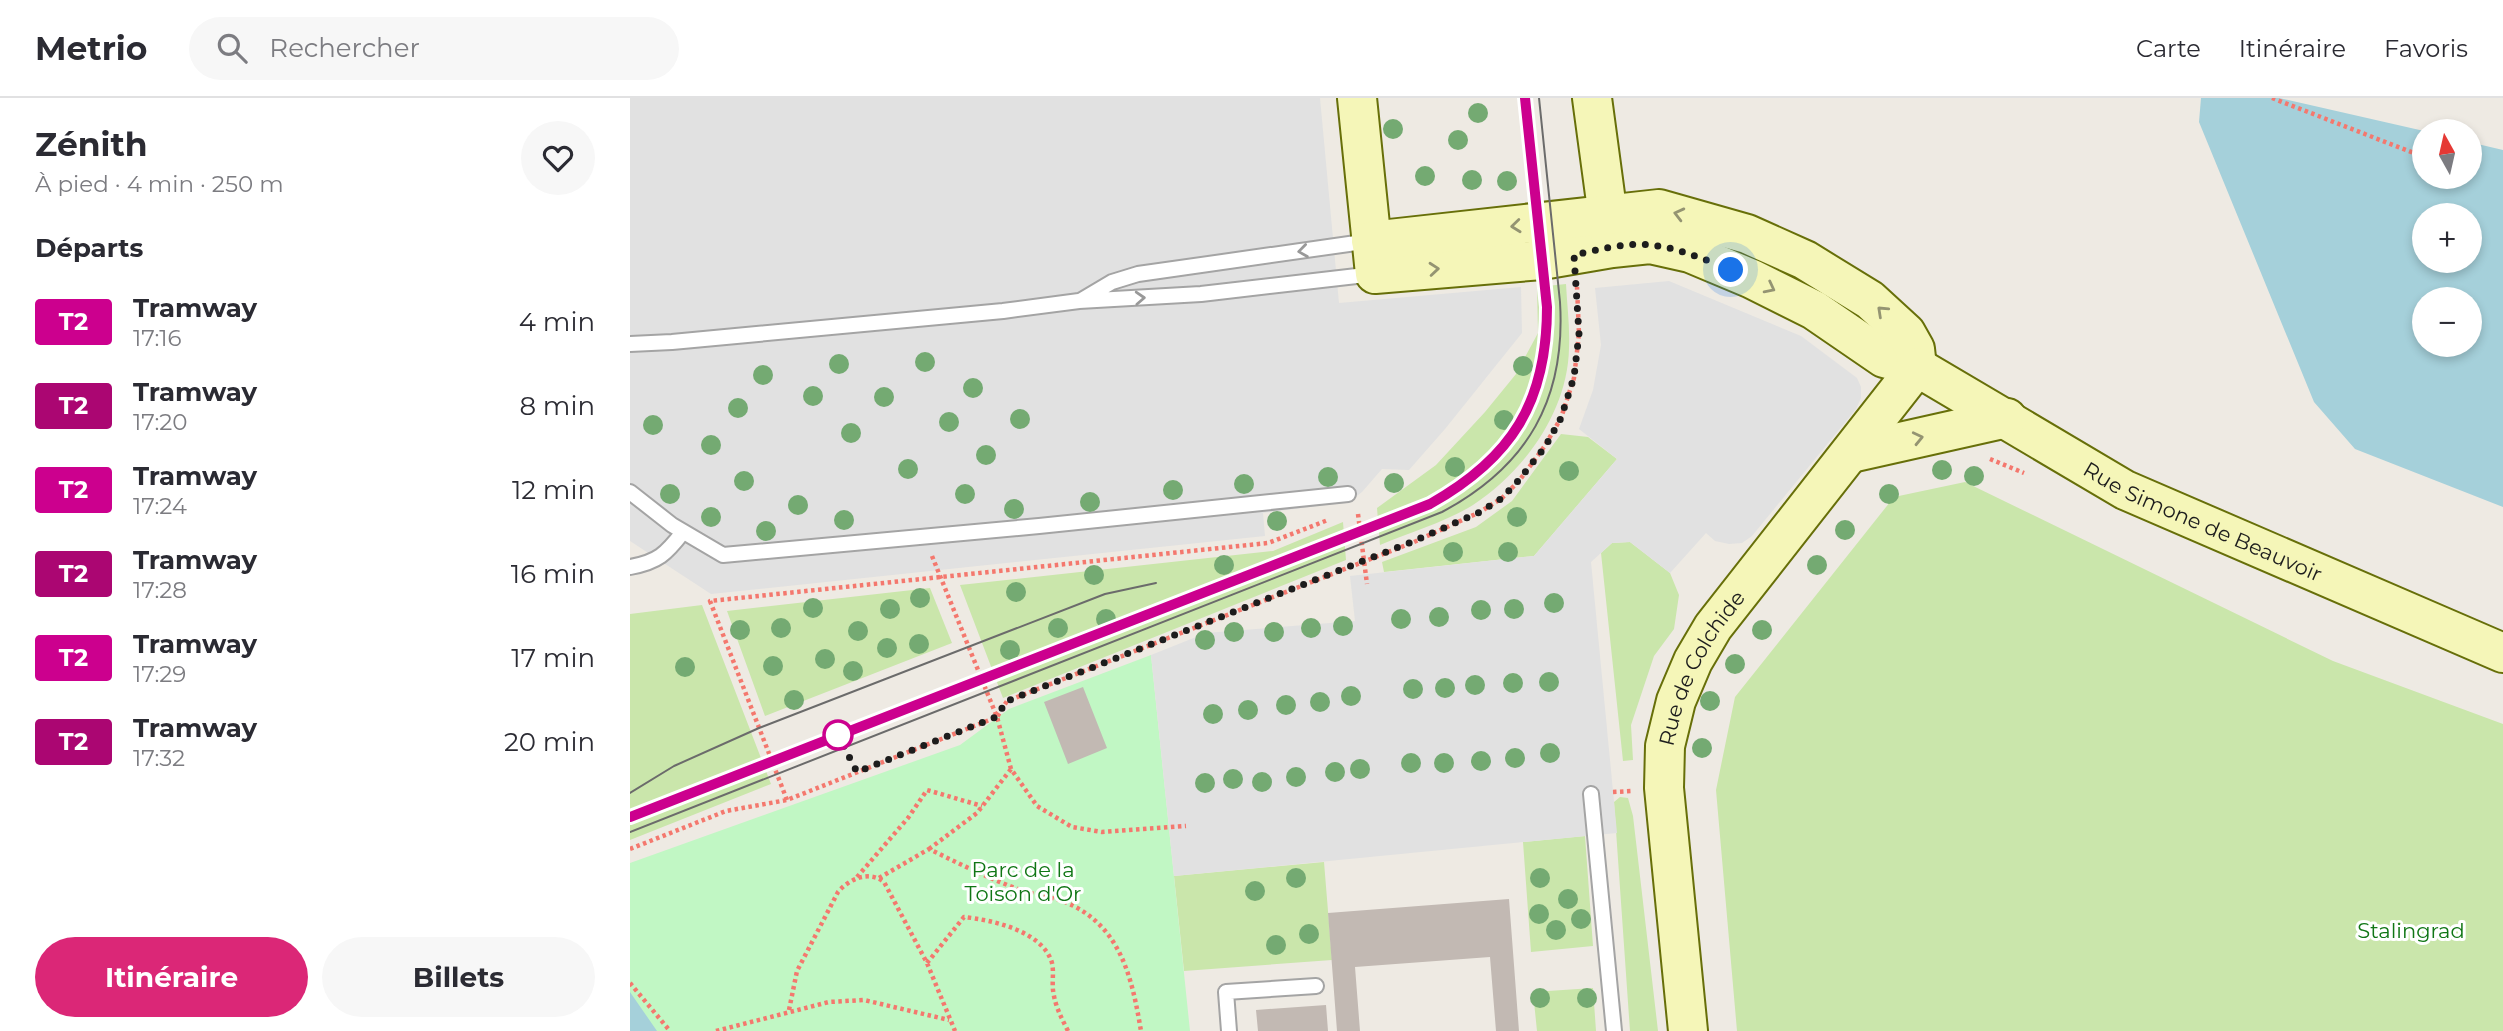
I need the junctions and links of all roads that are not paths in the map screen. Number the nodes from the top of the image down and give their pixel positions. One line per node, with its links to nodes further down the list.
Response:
1 (1357, 98): 4 (street)
2 (1592, 98): 3 (street)
3 (1610, 230): 4 (street, one-way to 4); 4 (street, one-way to 3); 7 (street, Rue Simone de Beauvoir)
4 (1373, 258): 5 (lane, one-way to 4); 5 (lane, one-way to 5)
5 (1079, 301): 6 (lane)
6 (630, 344)
7 (1917, 367): 8 (street, Rue Simone de Beauvoir); 9 (street, Rue de Colchide)
8 (2007, 418): 9 (street, one-way to 8); 14 (street, Rue Simone de Beauvoir)
9 (1851, 453): 19 (street, Rue de Colchide)
10 (630, 492): 12 (lane)
11 (1348, 494): 12 (lane)
12 (684, 532): 13 (lane)
13 (630, 567)
14 (2503, 653)
15 (1591, 794): 18 (lane)
16 (1316, 986): 17 (lane)
17 (1229, 1031)
18 (1614, 1031)
19 (1688, 1031)

